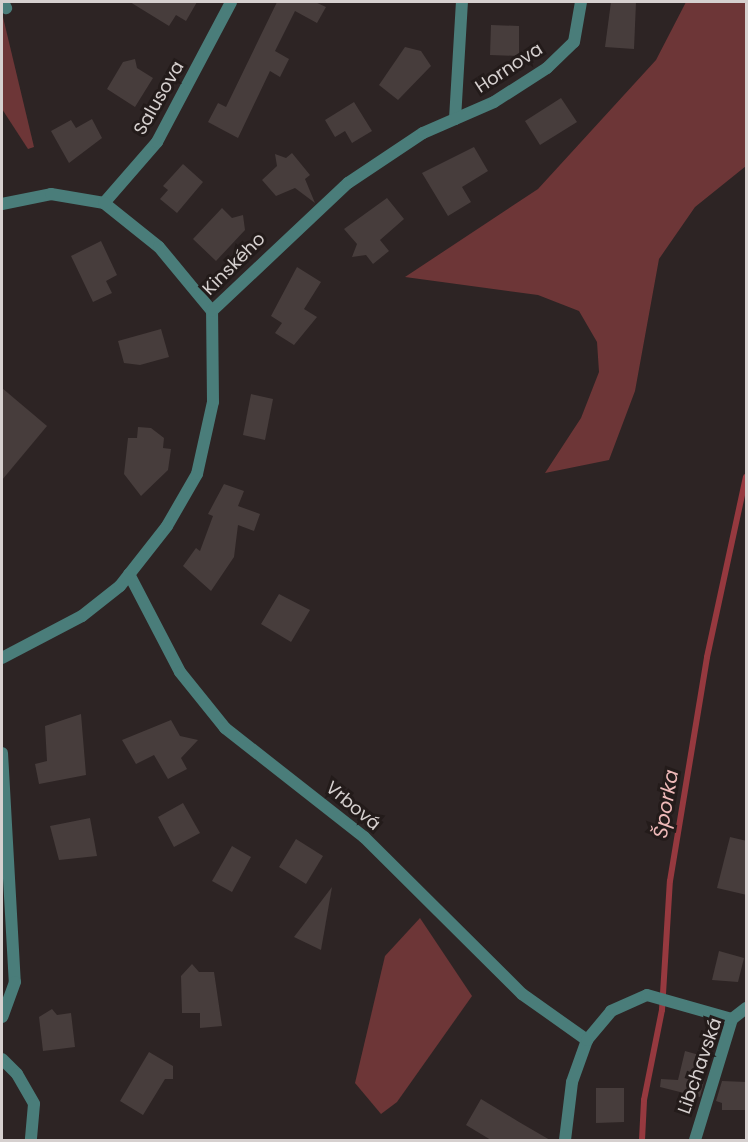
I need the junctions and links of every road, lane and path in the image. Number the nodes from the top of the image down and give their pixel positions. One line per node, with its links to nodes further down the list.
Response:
1 (231, 2): 5 (street, Salusova)
2 (462, 2): 4 (street)
3 (581, 2): 4 (street, Hornova)
4 (455, 119): 7 (street, Kinského)
5 (104, 203): 6 (street); 7 (street)
6 (2, 204)
7 (212, 311): 8 (street, Kinského)
8 (129, 574): 9 (street, Kinského); 14 (street, Vrbová)
9 (2, 658)
10 (2, 753): 12 (street)
11 (747, 1008): 13 (street, Libchavská)
12 (2, 1017)
13 (732, 1019): 14 (street); 18 (street, Libchavská)
14 (587, 1040): 17 (street)
15 (2, 1059): 16 (street)
16 (31, 1140)
17 (565, 1140)
18 (695, 1140)

